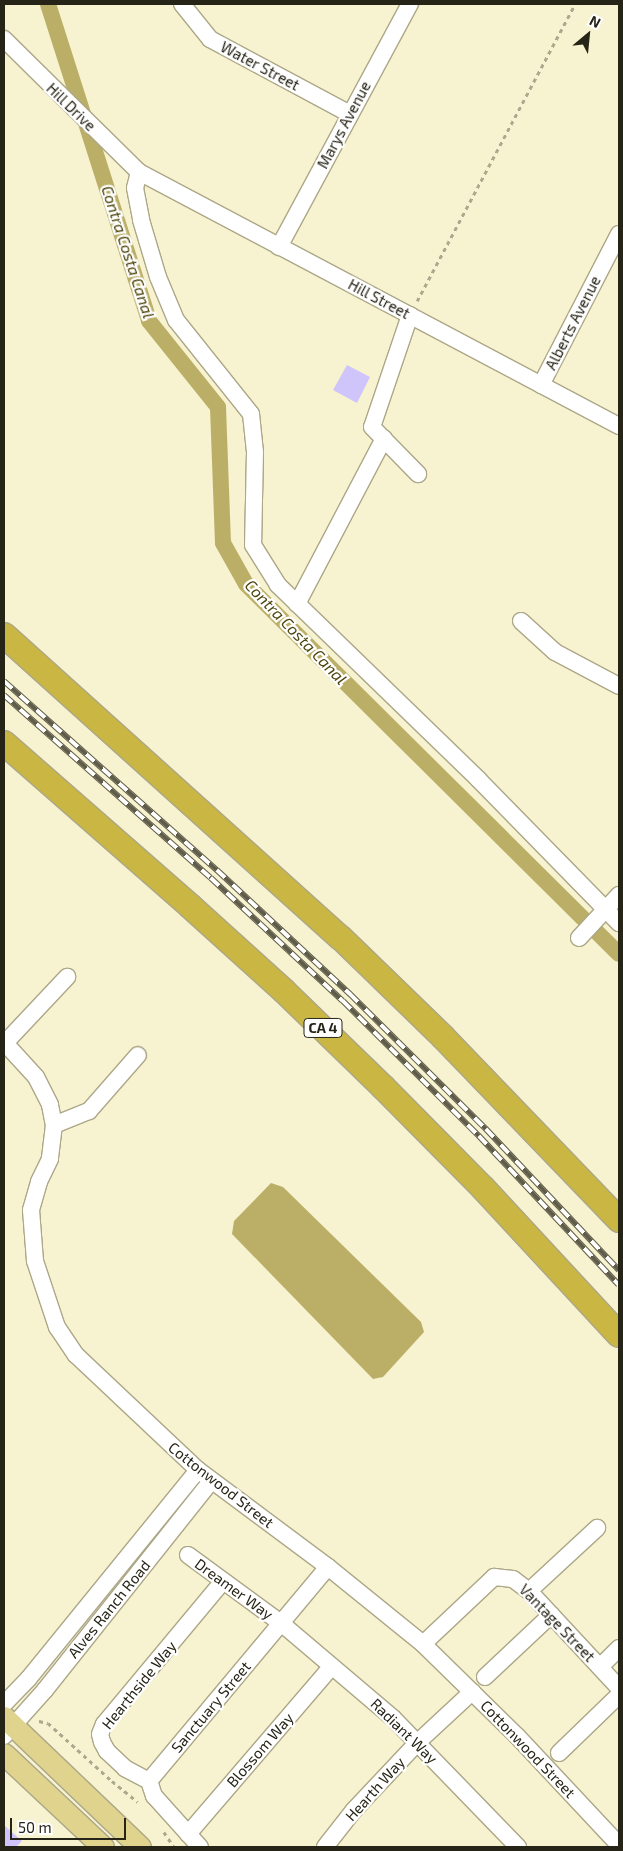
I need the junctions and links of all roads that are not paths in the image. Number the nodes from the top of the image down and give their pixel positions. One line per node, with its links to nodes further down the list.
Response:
1 (182, 4): 4 (street, Water Street)
2 (410, 4): 4 (street, Marys Avenue)
3 (4, 39): 5 (street, Hill Drive)
4 (350, 114): 7 (street, Marys Avenue)
5 (139, 172): 7 (street, Hill Street); 13 (street)
6 (619, 234): 9 (street, Alberts Avenue)
7 (280, 246): 8 (street, Hill Street)
8 (410, 315): 9 (street, Hill Street); 11 (street)
9 (541, 384): 10 (street, Hill Street)
10 (619, 426)
11 (384, 438): 12 (street); 13 (street)
12 (418, 474)
13 (297, 604): 19 (street)
14 (521, 621): 16 (street)
15 (4, 635): 26 (highway)
16 (619, 686)
17 (4, 743): 27 (highway, CA 4)
18 (619, 895): 19 (street)
19 (607, 910): 20 (street); 21 (street)
20 (619, 923)
21 (579, 938)
22 (67, 977): 23 (street)
23 (5, 1042): 25 (street, Cottonwood Street)
24 (138, 1055): 25 (street)
25 (54, 1125): 28 (street, Cottonwood Street)
26 (619, 1220)
27 (619, 1336)
28 (198, 1470): 29 (street, Cottonwood Street); 45 (street, Alves Ranch Road)
29 (211, 1481): 32 (street, Cottonwood Street); 46 (street, Alves Ranch Road)
30 (597, 1528): 34 (street)
31 (188, 1555): 33 (street, Dreamer Way)
32 (328, 1568): 36 (street, Sanctuary Street); 37 (street, Cottonwood Street)
33 (223, 1581): 36 (street, Dreamer Way); 50 (street, Hearthside Way)
34 (529, 1591): 35 (street, Vantage Street); 37 (street, Vantage Street)
35 (551, 1615): 40 (street, Vantage Street); 41 (street)
36 (281, 1623): 39 (street, Radiant Way); 50 (street, Sanctuary Street)
37 (423, 1644): 43 (street, Cottonwood Street)
38 (619, 1648): 40 (street)
39 (332, 1666): 47 (street, Radiant Way); 51 (street, Blossom Way)
40 (600, 1667): 42 (street, Vantage Street)
41 (486, 1677)
42 (619, 1688)
43 (472, 1692): 47 (street, Hearth Way); 52 (street, Cottonwood Street)
44 (619, 1695): 48 (street)
45 (4, 1704)
46 (7, 1726): 54 (main road)
47 (418, 1742): 56 (street, Hearth Way); 57 (street, Radiant Way)
48 (559, 1753)
49 (4, 1754): 53 (main road)
50 (149, 1781): 51 (street)
51 (188, 1834): 55 (street)
52 (619, 1845)
53 (103, 1847)
54 (140, 1847)
55 (200, 1847)
56 (325, 1847)
57 (516, 1847)

